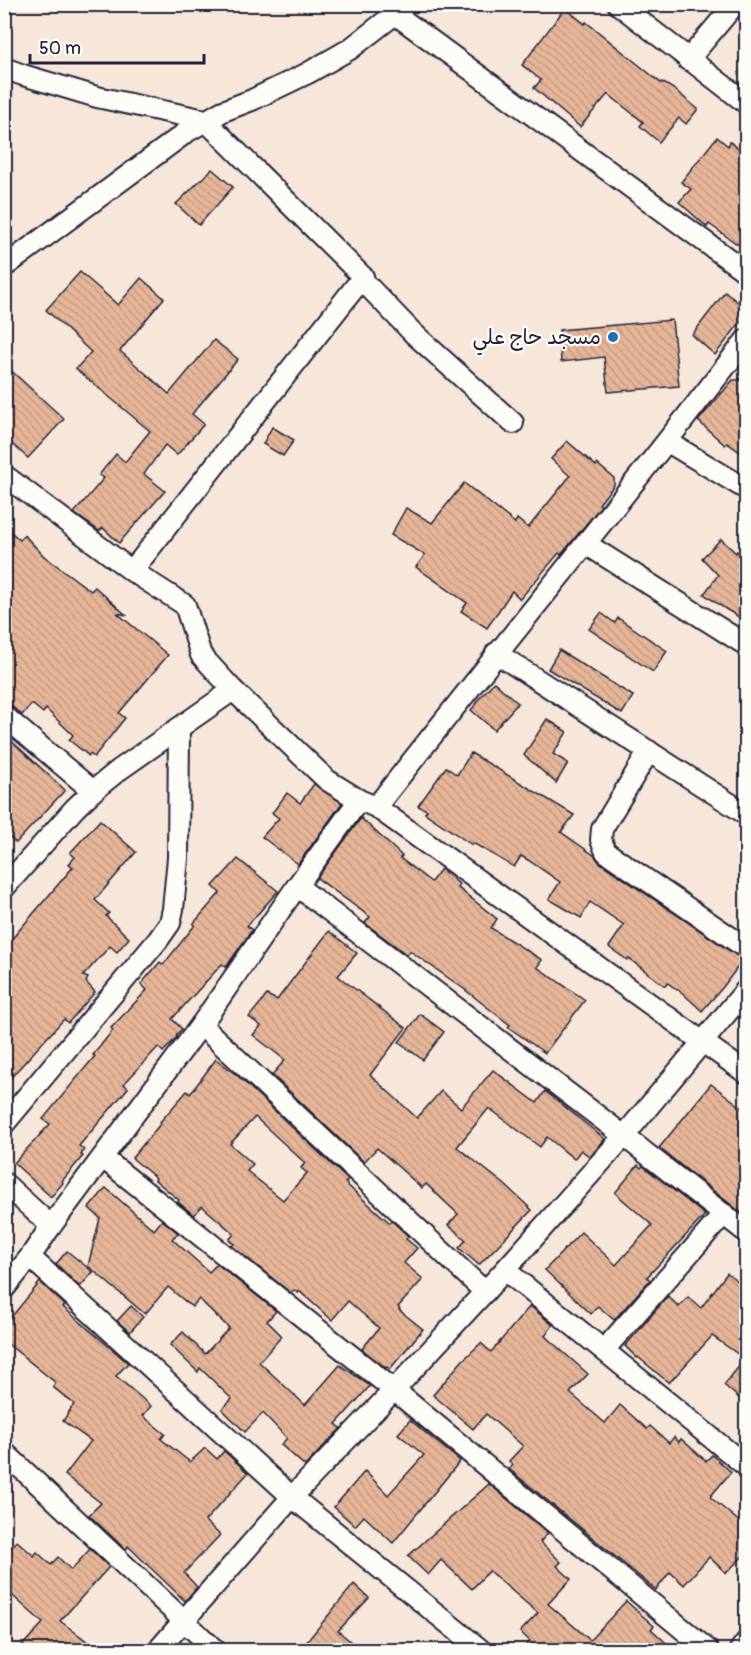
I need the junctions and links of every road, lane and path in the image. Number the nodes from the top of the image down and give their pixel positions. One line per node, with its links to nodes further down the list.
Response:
1 (618, 4): 4 (street)
2 (735, 4): 4 (street)
3 (400, 9): 7 (street); 9 (street)
4 (688, 60): 6 (street)
5 (4, 68): 7 (street)
6 (747, 103)
7 (205, 120): 8 (street); 10 (street)
8 (4, 267)
9 (747, 272)
10 (363, 278): 12 (street); 17 (street)
11 (747, 340): 13 (street)
12 (513, 423)
13 (668, 442): 15 (street); 16 (street)
14 (4, 475): 17 (street)
15 (747, 489)
16 (586, 544): 18 (street); 19 (street)
17 (132, 571): 20 (street)
18 (747, 645)
19 (496, 653): 23 (street); 25 (street)
20 (233, 690): 22 (street); 25 (street)
21 (4, 716): 24 (street)
22 (179, 728): 24 (street); 34 (street)
23 (649, 751): 26 (street); 29 (street)
24 (93, 791): 28 (street)
25 (367, 804): 27 (street); 32 (street)
26 (747, 814)
27 (297, 886): 31 (street); 35 (street)
28 (4, 888)
29 (747, 948)
30 (747, 990): 32 (street)
31 (201, 1025): 36 (street); 44 (street)
32 (703, 1041): 33 (street); 35 (street)
33 (747, 1073)
34 (4, 1124)
35 (624, 1136): 38 (street); 42 (street)
36 (103, 1158): 39 (street); 46 (street)
37 (4, 1183): 39 (street)
38 (724, 1214): 40 (street); 45 (street)
39 (51, 1226): 41 (street)
40 (747, 1232)
41 (30, 1257): 43 (street); 49 (street)
42 (506, 1270): 44 (street); 45 (street)
43 (4, 1289)
44 (485, 1292): 46 (street)
45 (604, 1350): 48 (street)
46 (394, 1390): 49 (street); 55 (street)
47 (4, 1452): 50 (street)
48 (747, 1466)
49 (292, 1497): 50 (street); 54 (street)
50 (184, 1621): 52 (street); 53 (street)
51 (747, 1642): 56 (street)
52 (158, 1650)
53 (215, 1650)
54 (481, 1650)
55 (708, 1650)
56 (740, 1650)

